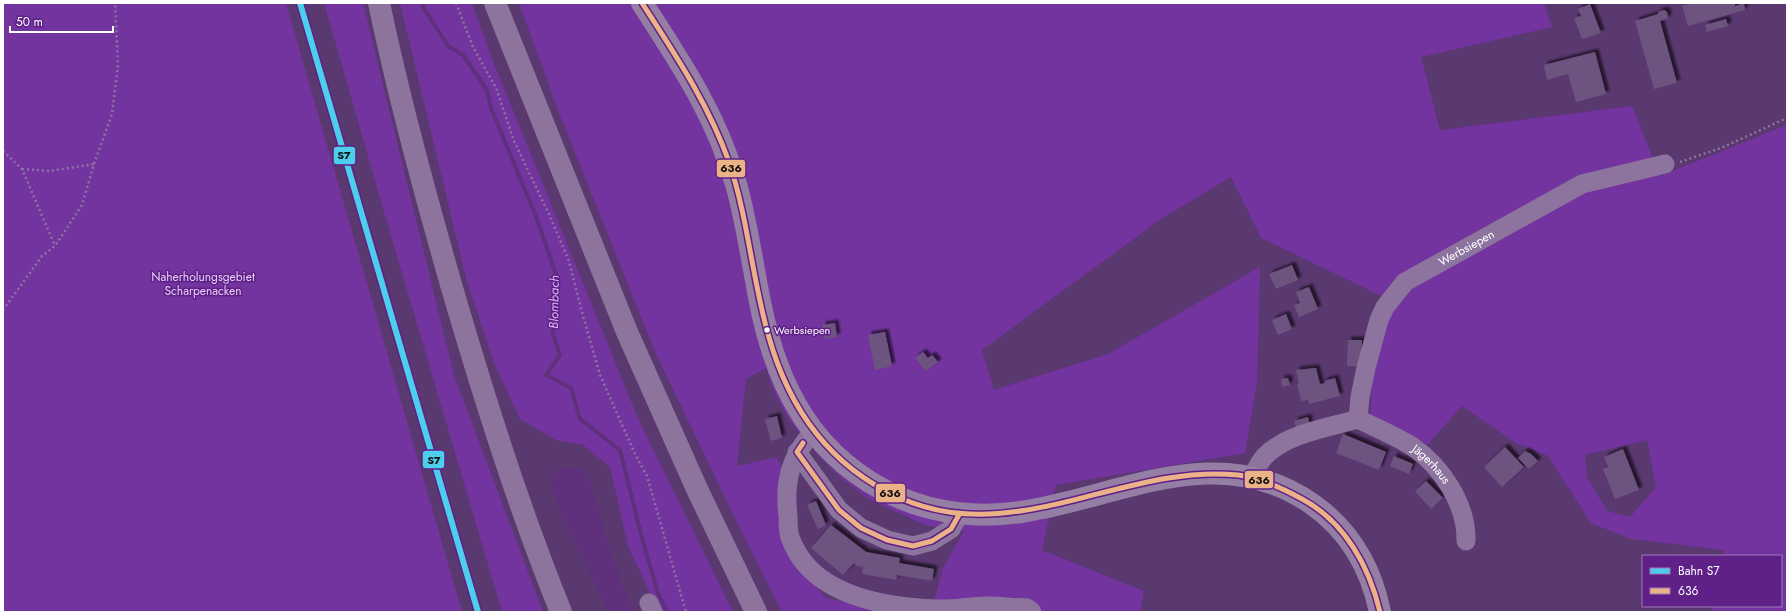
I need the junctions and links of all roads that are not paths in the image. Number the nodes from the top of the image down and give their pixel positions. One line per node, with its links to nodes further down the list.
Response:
1 (379, 3): 11 (highway)
2 (495, 3): 12 (highway)
3 (642, 3): 6 (main road)
4 (1665, 164): 5 (street, Werbsiepen)
5 (1358, 419): 8 (street); 10 (street, Jägerhaus)
6 (813, 432): 7 (street); 9 (main road)
7 (797, 452): 9 (street); 13 (street)
8 (1252, 477): 9 (main road); 14 (main road)
9 (960, 513)
10 (1466, 541)
11 (561, 612)
12 (756, 612)
13 (1032, 612)
14 (1380, 612)

